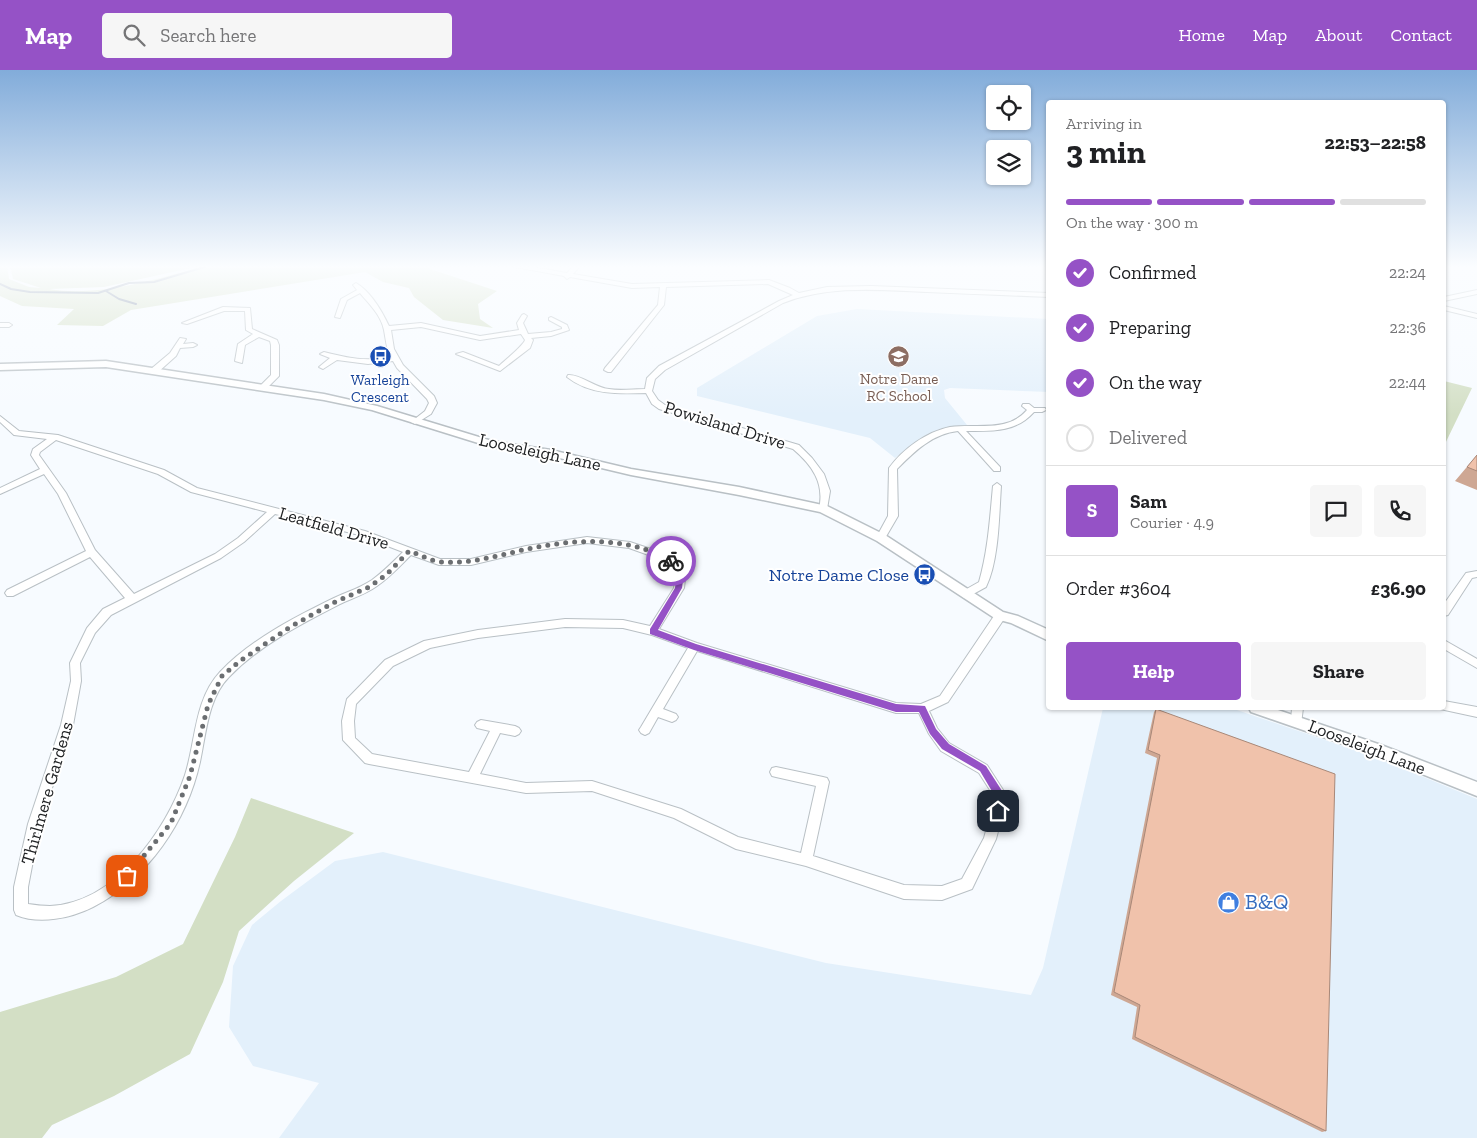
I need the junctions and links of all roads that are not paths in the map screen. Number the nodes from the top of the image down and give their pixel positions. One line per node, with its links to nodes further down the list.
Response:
1 (205, 315): 8 (street)
2 (248, 315): 12 (street)
3 (382, 315): 11 (street)
4 (653, 315): 24 (street)
5 (758, 315): 28 (street, Powisland Drive)
6 (524, 316): 13 (street)
7 (551, 319): 13 (street)
8 (190, 320)
9 (0, 325): 10 (street)
10 (9, 325)
11 (387, 328): 13 (street); 18 (street)
12 (259, 334): 19 (street); 27 (street)
13 (524, 334): 20 (street)
14 (193, 345): 25 (street)
15 (324, 354): 17 (street)
16 (460, 354): 20 (street)
17 (335, 358): 18 (street); 23 (street)
18 (395, 358): 31 (street)
19 (239, 361)
20 (508, 361): 21 (street)
21 (518, 362)
22 (0, 367): 25 (street, Looseleigh Lane)
23 (323, 367)
24 (608, 370)
25 (154, 371): 27 (street, Looseleigh Lane)
26 (571, 376): 28 (street, Powisland Drive)
27 (262, 388): 31 (street, Looseleigh Lane)
28 (648, 391): 38 (street, Powisland Drive)
29 (1042, 410): 32 (street)
30 (1, 421): 33 (street, Leatfield Drive)
31 (415, 422): 38 (street, Looseleigh Lane)
32 (960, 429): 34 (street); 40 (street)
33 (55, 437): 35 (street); 39 (street, Leatfield Drive)
34 (997, 469)
35 (45, 470): 37 (street); 42 (street)
36 (997, 486): 45 (street)
37 (0, 491)
38 (823, 509): 40 (street, Looseleigh Lane)
39 (273, 511): 41 (street, Leatfield Drive); 46 (street, Thirlmere Gardens)
40 (881, 538): 45 (street, Looseleigh Lane)
41 (409, 551): 46 (street, Thirlmere Gardens); 49 (street, Leatfield Drive)
42 (91, 552): 44 (street); 46 (street)
43 (1477, 574): 47 (street)
44 (10, 593)
45 (966, 594): 48 (street, Looseleigh Lane)
46 (131, 598)
47 (1446, 609)
48 (1000, 616): 50 (street, Looseleigh Lane); 55 (street)
49 (652, 631): 52 (street); 66 (street)
50 (1046, 635)
51 (1446, 645): 53 (street)
52 (694, 646): 55 (street); 57 (street)
53 (1477, 664)
54 (1446, 706): 58 (street)
55 (922, 708): 68 (street)
56 (1270, 710): 59 (street, Looseleigh Lane)
57 (656, 712): 60 (street); 63 (street)
58 (1477, 712)
59 (1298, 714): 67 (street, Looseleigh Lane)
60 (672, 717)
61 (481, 725): 62 (street)
62 (497, 728): 64 (street); 66 (street)
63 (645, 730)
64 (515, 731)
65 (776, 772): 68 (street)
66 (473, 777): 68 (street)
67 (1477, 790)
68 (806, 860)

